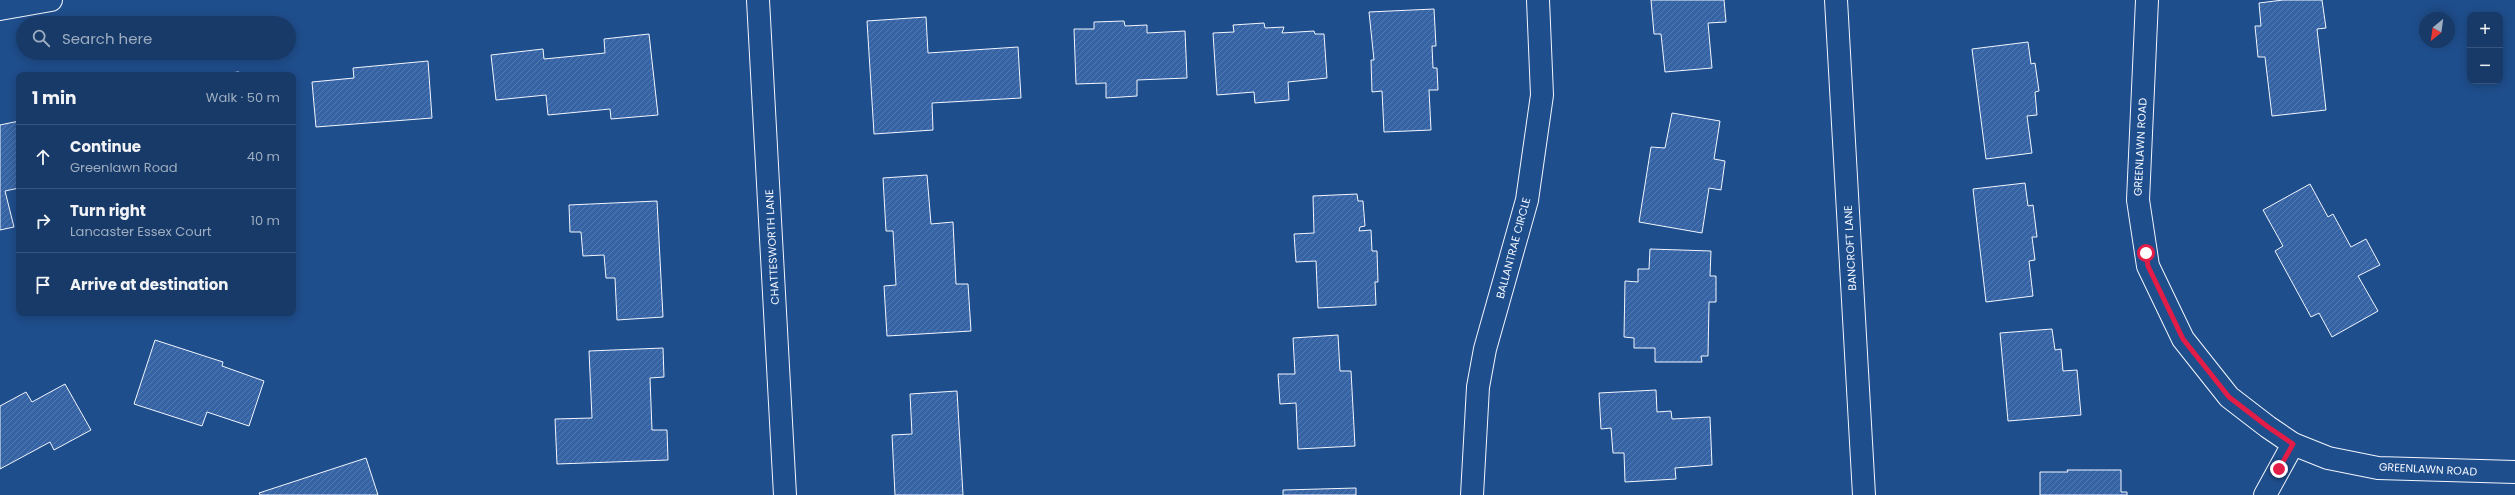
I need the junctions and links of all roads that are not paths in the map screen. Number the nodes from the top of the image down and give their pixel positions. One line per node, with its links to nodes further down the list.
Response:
1 (50, 0): 6 (street)
2 (758, 0): 9 (street, CHATTESWORTH LANE)
3 (1538, 0): 10 (street, BALLANTRAE CIRCLE)
4 (1836, 0): 11 (street, BANCROFT LANE)
5 (2147, 0): 7 (street, GREENLAWN ROAD)
6 (0, 8)
7 (2293, 444): 8 (street, GREENLAWN ROAD); 12 (street)
8 (2515, 472)
9 (785, 495)
10 (1472, 495)
11 (1864, 495)
12 (2264, 495)

